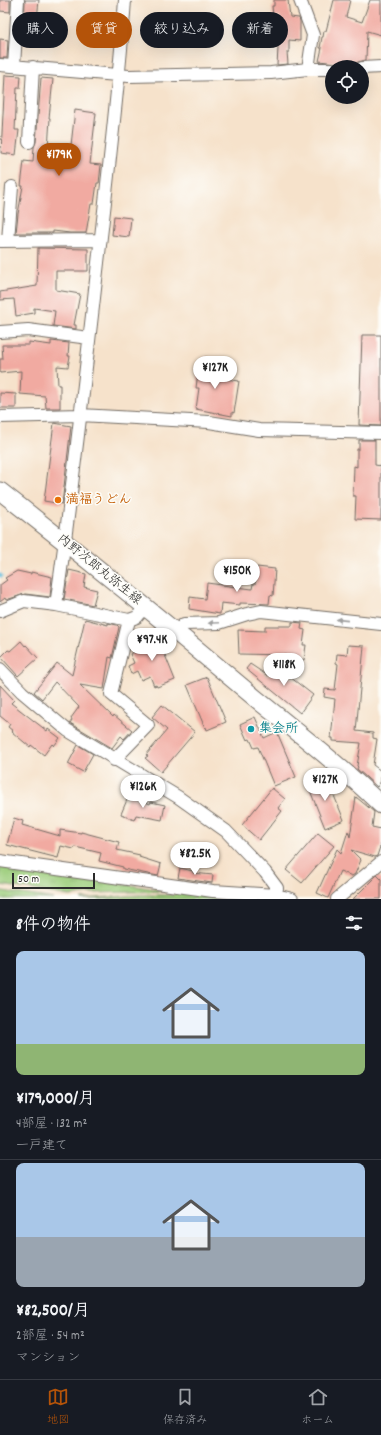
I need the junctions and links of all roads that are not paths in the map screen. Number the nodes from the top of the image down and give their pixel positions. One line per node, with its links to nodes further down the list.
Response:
1 (18, 0): 5 (street)
2 (126, 0): 11 (street)
3 (300, 0): 9 (street)
4 (0, 65): 5 (street)
5 (14, 66): 6 (street)
6 (33, 67): 11 (street); 12 (street)
7 (381, 67): 8 (street)
8 (369, 68)
9 (308, 69): 10 (street); 11 (street)
10 (325, 69)
11 (120, 75): 14 (street)
12 (30, 142)
13 (12, 187): 15 (street)
14 (100, 240): 15 (street); 17 (street)
15 (4, 241)
16 (0, 332): 17 (street)
17 (89, 338): 18 (street)
18 (80, 415): 19 (street); 20 (street); 22 (street)
19 (0, 417)
20 (381, 432)
21 (0, 491): 22 (main road, 内野次郎丸弥生線)
22 (65, 542): 23 (street); 24 (main road, 内野次郎丸弥生線)
23 (56, 605): 25 (street); 26 (street)
24 (146, 608): 26 (street); 28 (main road, 内野次郎丸弥生線)
25 (0, 611)
26 (129, 620): 30 (street)
27 (381, 624): 28 (street, one-way to 28)
28 (176, 632): 31 (main road, 内野次郎丸弥生線)
29 (0, 669): 30 (street)
30 (114, 760): 34 (street)
31 (381, 805)
32 (0, 861): 34 (street)
33 (381, 862): 36 (street)
34 (276, 896): 35 (street)
35 (292, 899)
36 (337, 899)

